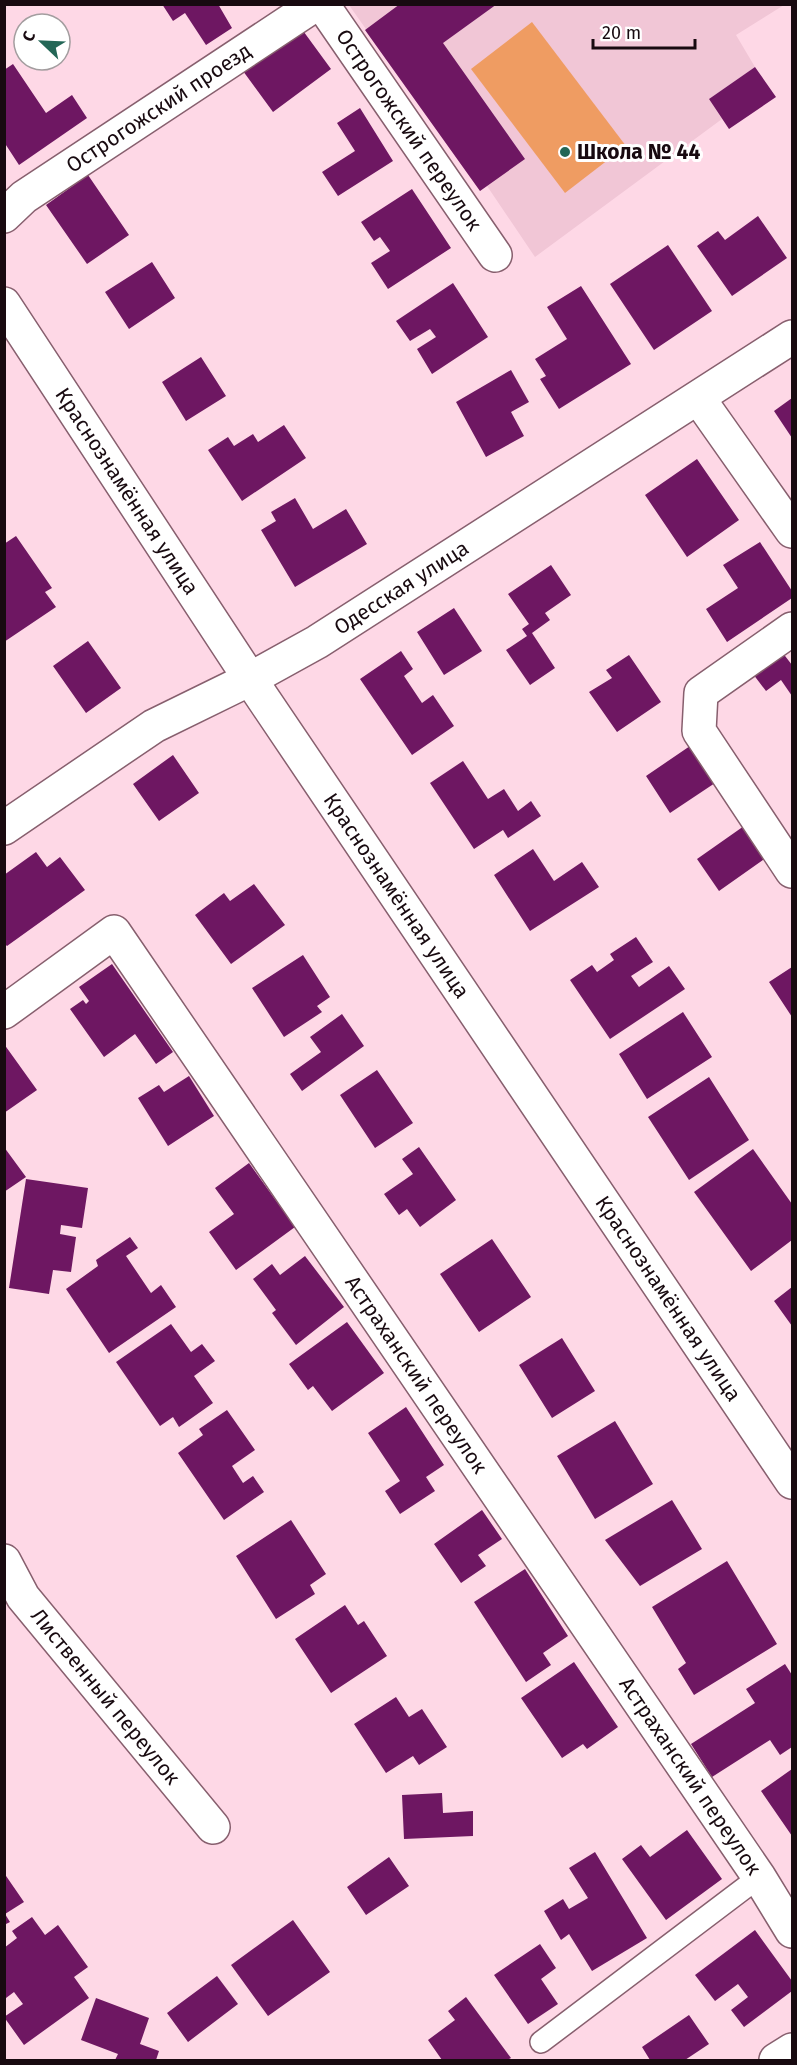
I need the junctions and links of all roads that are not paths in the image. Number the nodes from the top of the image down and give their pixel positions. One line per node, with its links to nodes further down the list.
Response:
1 (316, 4): 3 (street, Острогожский проезд)
2 (322, 4): 4 (street, Острогожский переулок)
3 (4, 216)
4 (495, 255)
5 (4, 304): 10 (street, Краснознамённая улица)
6 (792, 336): 7 (street, Одесская улица)
7 (699, 399): 8 (street); 10 (street, Одесская улица)
8 (792, 531)
9 (792, 629): 12 (street)
10 (250, 679): 11 (street, Одесская улица); 14 (street, Краснознамённая улица)
11 (4, 828)
12 (792, 871)
13 (4, 1012): 18 (street, Астраханский переулок)
14 (792, 1482)
15 (4, 1561): 16 (street, Лиственный переулок)
16 (14, 1604): 17 (street, Лиственный переулок)
17 (213, 1827)
18 (759, 1877): 19 (street, Астраханский переулок); 20 (lane)
19 (792, 1931)
20 (542, 2042)
21 (792, 2050): 22 (street)
22 (776, 2061)

